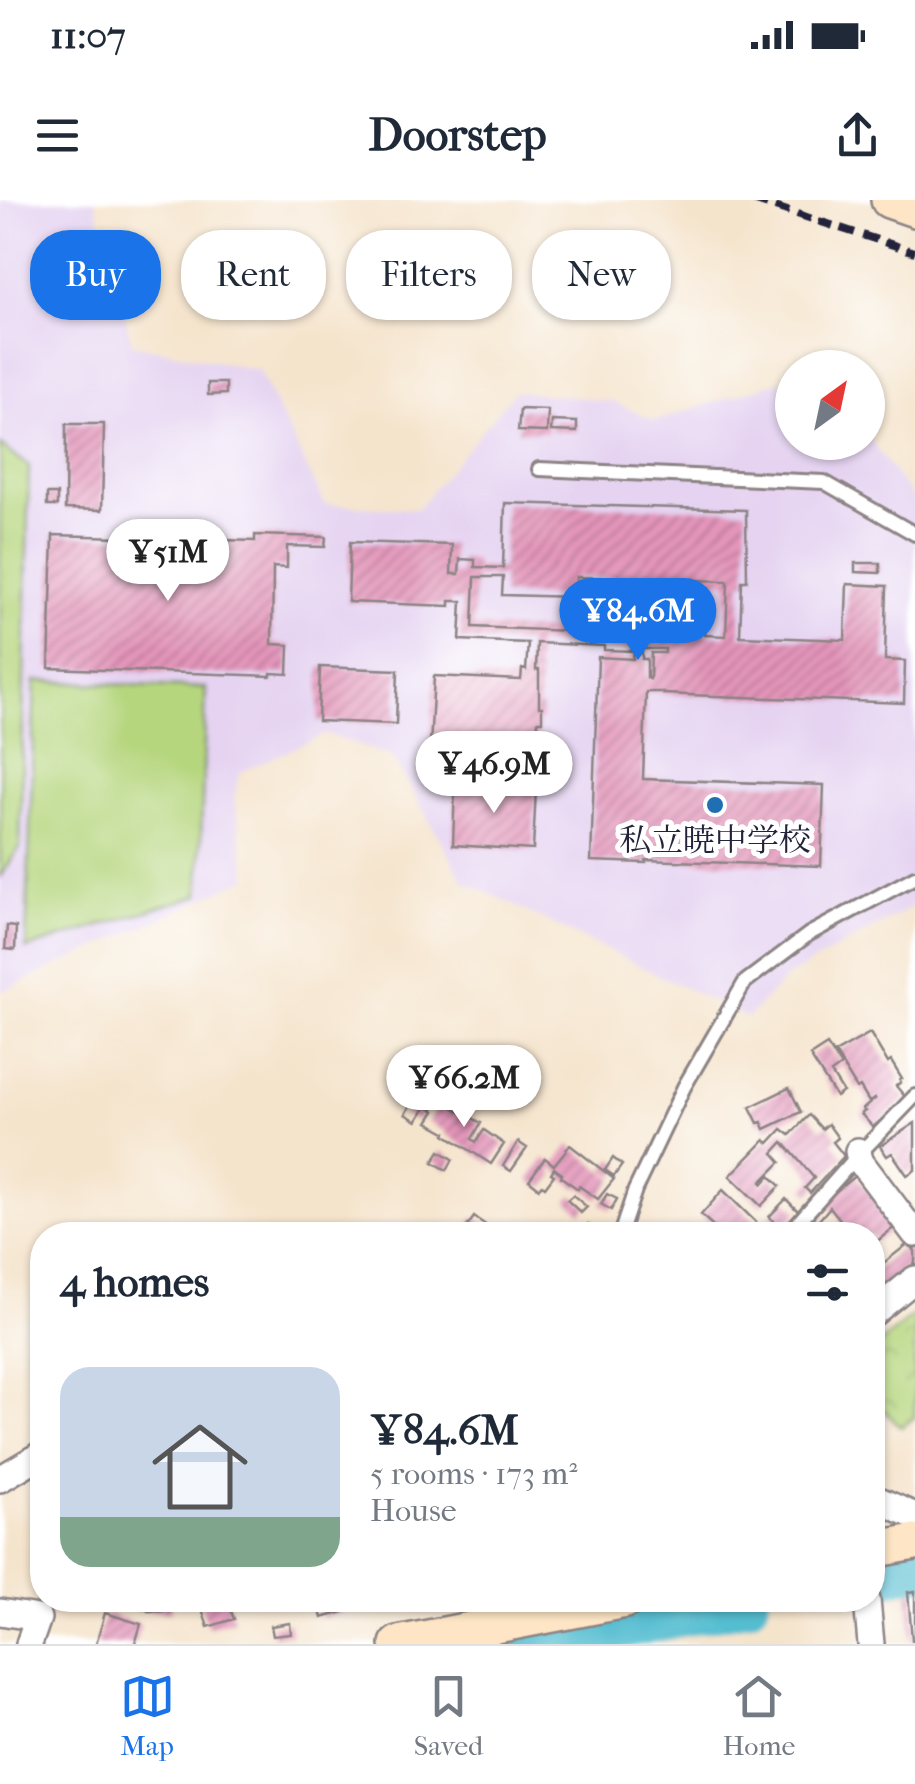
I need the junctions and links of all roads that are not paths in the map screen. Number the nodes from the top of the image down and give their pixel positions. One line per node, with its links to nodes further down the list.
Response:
1 (888, 200): 2 (street)
2 (915, 209)
3 (539, 469): 4 (lane)
4 (915, 534)
5 (915, 878): 8 (lane)
6 (915, 1096): 7 (lane)
7 (858, 1153): 9 (lane); 10 (street)
8 (624, 1222)
9 (798, 1222)
10 (915, 1234)
11 (915, 1279): 12 (street)
12 (885, 1303)
13 (30, 1461): 14 (street)
14 (0, 1479)
15 (885, 1502): 16 (street)
16 (915, 1516)
17 (915, 1542): 18 (street)
18 (885, 1548)
19 (0, 1612): 22 (street)
20 (563, 1612): 23 (street)
21 (869, 1612): 24 (street)
22 (28, 1644)
23 (398, 1644)
24 (871, 1644)

